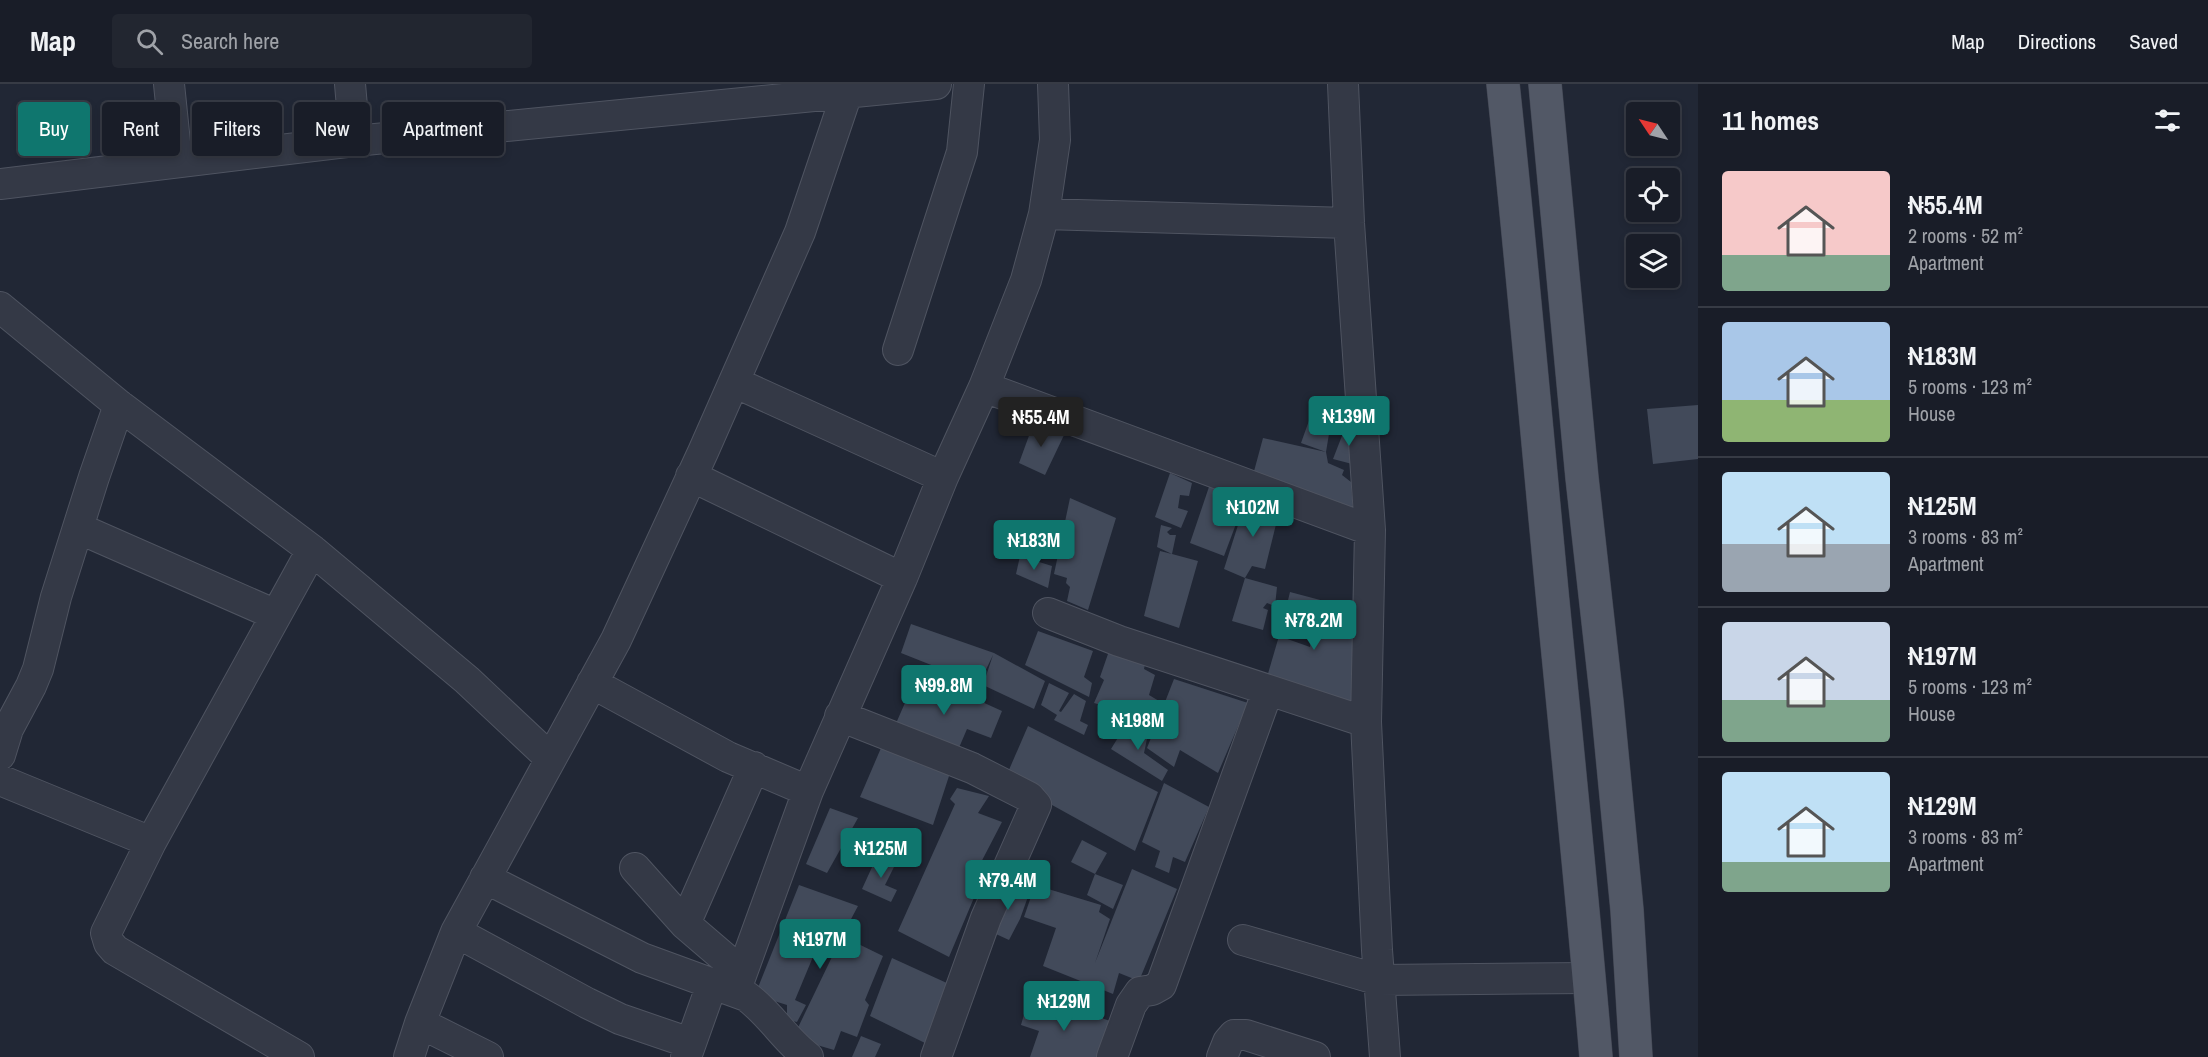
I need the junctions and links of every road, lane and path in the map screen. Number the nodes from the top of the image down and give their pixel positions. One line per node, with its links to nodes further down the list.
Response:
1 (169, 84): 14 (street)
2 (350, 84): 11 (street)
3 (936, 84): 9 (street)
4 (969, 84): 19 (street)
5 (1053, 84): 16 (street)
6 (1343, 84): 17 (street)
7 (1503, 84): 46 (main road)
8 (1545, 84): 62 (main road)
9 (847, 93): 10 (street); 20 (street)
10 (732, 94): 12 (street)
11 (352, 102)
12 (370, 139)
13 (294, 148): 14 (street)
14 (177, 162): 15 (street)
15 (0, 184)
16 (1044, 214): 17 (street); 21 (street)
17 (1348, 223): 26 (street)
18 (0, 307): 22 (street)
19 (898, 350)
20 (734, 382): 23 (street); 24 (street)
21 (984, 387): 24 (street); 26 (street)
22 (119, 405): 25 (street); 27 (street)
23 (691, 476): 28 (street); 31 (street)
24 (943, 477): 28 (street)
25 (78, 528): 30 (street); 35 (street)
26 (1370, 530): 34 (street)
27 (312, 550): 30 (street); 36 (street)
28 (902, 578): 33 (street)
29 (1048, 613): 32 (street)
30 (276, 615): 40 (street)
31 (592, 683): 36 (street); 37 (street)
32 (1268, 690): 34 (street); 57 (street)
33 (840, 716): 39 (street); 52 (street)
34 (1366, 722): 47 (street)
35 (3, 737)
36 (550, 758): 42 (street)
37 (754, 767): 39 (street); 43 (street)
38 (0, 780): 40 (street)
39 (808, 791): 48 (street)
40 (151, 842): 53 (street)
41 (635, 868): 43 (street)
42 (485, 878): 44 (street); 48 (street)
43 (685, 924): 48 (street)
44 (456, 932): 49 (street); 51 (street)
45 (1243, 940): 47 (street)
46 (1589, 978): 47 (street); 61 (main road)
47 (1379, 980): 60 (street)
48 (729, 982): 50 (street); 51 (street)
49 (420, 1023): 54 (street); 55 (street)
50 (779, 1046): 56 (street)
51 (688, 1050)
52 (944, 1055)
53 (299, 1057)
54 (409, 1057)
55 (488, 1057)
56 (808, 1057)
57 (1112, 1057)
58 (1222, 1057): 59 (street)
59 (1315, 1057)
60 (1385, 1057)
61 (1596, 1057)
62 (1636, 1057)

